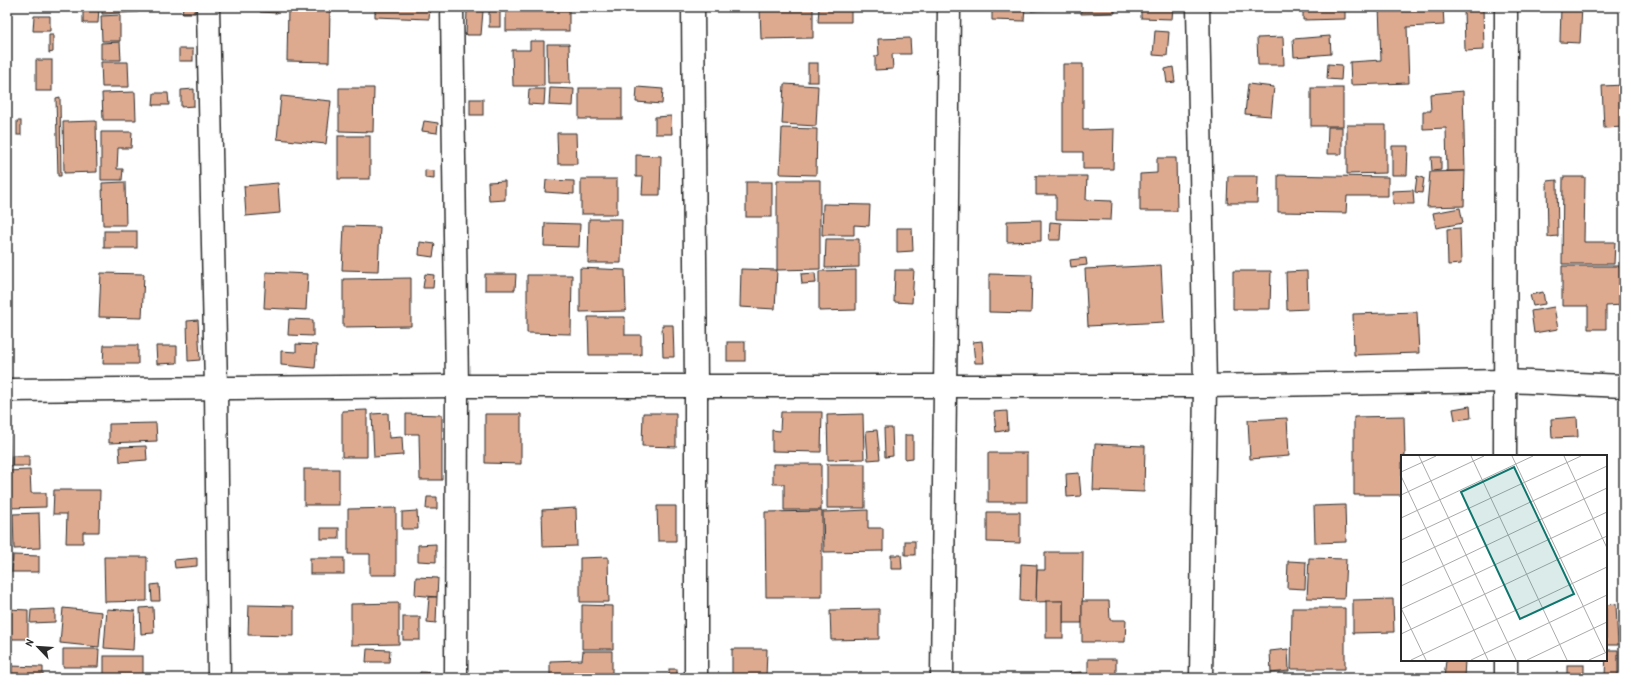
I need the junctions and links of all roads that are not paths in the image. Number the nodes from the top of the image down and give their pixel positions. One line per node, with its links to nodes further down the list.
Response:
1 (208, 7): 13 (street)
2 (452, 7): 9 (street)
3 (693, 7): 10 (street)
4 (949, 7): 8 (street)
5 (1198, 7): 11 (street)
6 (1506, 7): 7 (street)
7 (1505, 381): 11 (street); 12 (street); 15 (street)
8 (944, 385): 10 (street); 11 (street); 20 (street)
9 (457, 386): 10 (street); 13 (street); 18 (street)
10 (696, 386): 19 (street)
11 (1205, 386): 21 (street)
12 (1624, 386)
13 (216, 388): 14 (street); 17 (street)
14 (7, 390)
15 (1505, 455)
16 (1506, 661): 22 (street)
17 (219, 678)
18 (456, 678)
19 (696, 678)
20 (942, 678)
21 (1201, 678)
22 (1506, 678)

